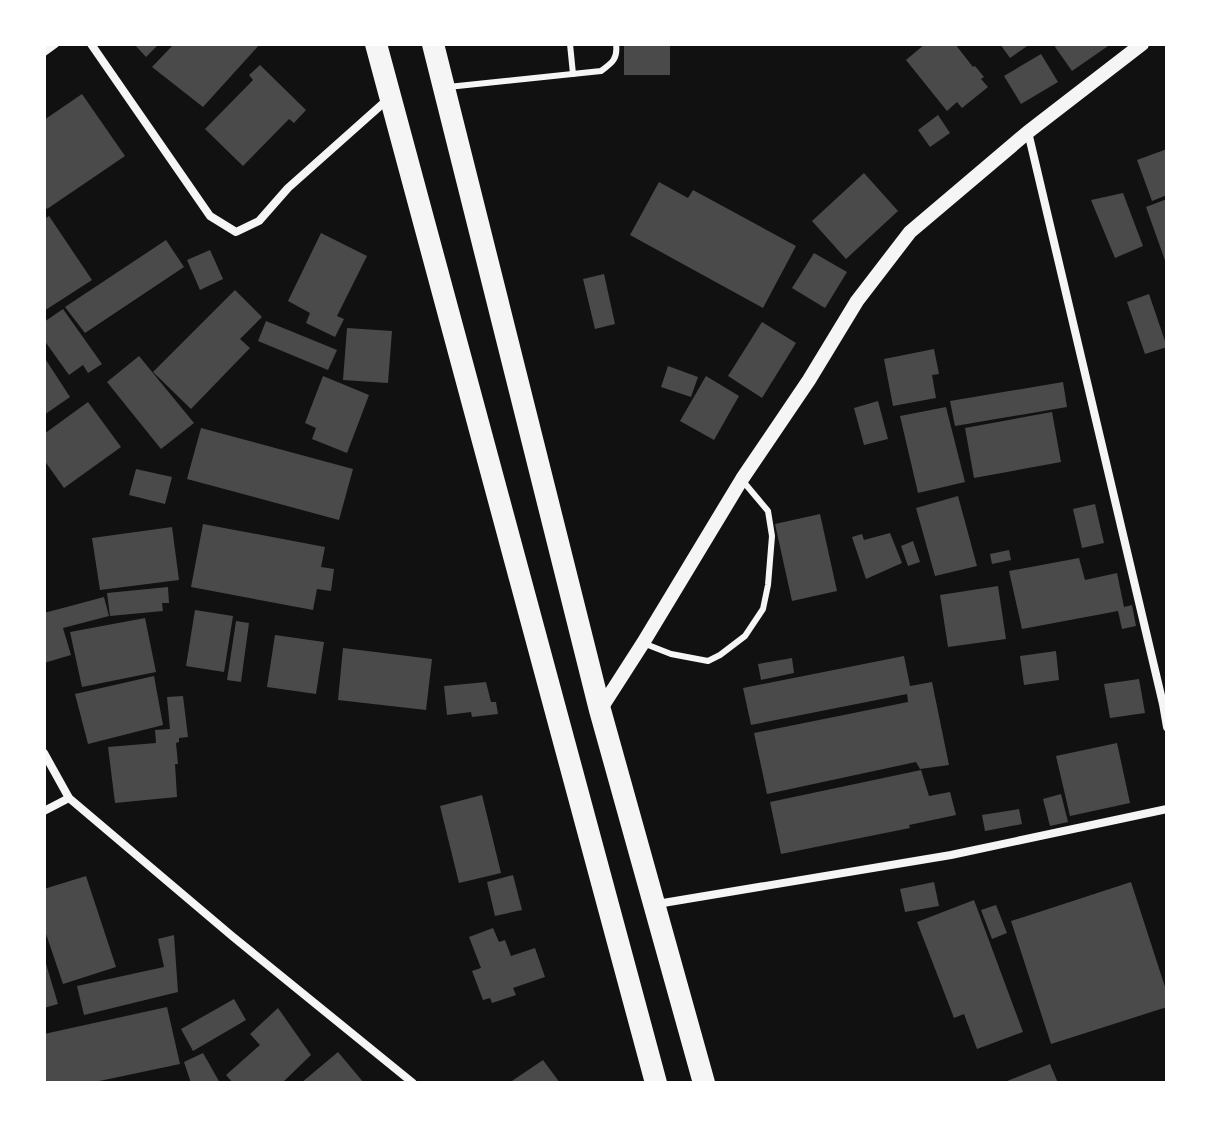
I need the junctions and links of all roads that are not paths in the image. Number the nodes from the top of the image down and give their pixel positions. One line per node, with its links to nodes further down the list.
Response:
1 (55, 44): 8 (street)
2 (91, 44): 11 (street)
3 (376, 44): 11 (highway)
4 (433, 44): 10 (highway)
5 (570, 44): 9 (lane)
6 (616, 44): 9 (lane)
7 (1142, 44): 12 (street)
8 (44, 52)
9 (573, 74): 10 (lane)
10 (444, 88): 15 (highway)
11 (389, 97): 23 (highway)
12 (1028, 132): 13 (street); 16 (street)
13 (742, 479): 14 (street); 14 (lane)
14 (643, 643): 15 (street)
15 (600, 710): 21 (highway)
16 (1167, 727)
17 (44, 753): 18 (street)
18 (69, 798): 20 (street); 22 (street)
19 (1167, 809): 21 (street)
20 (44, 811)
21 (654, 904): 24 (highway)
22 (413, 1083)
23 (656, 1083)
24 (704, 1083)

